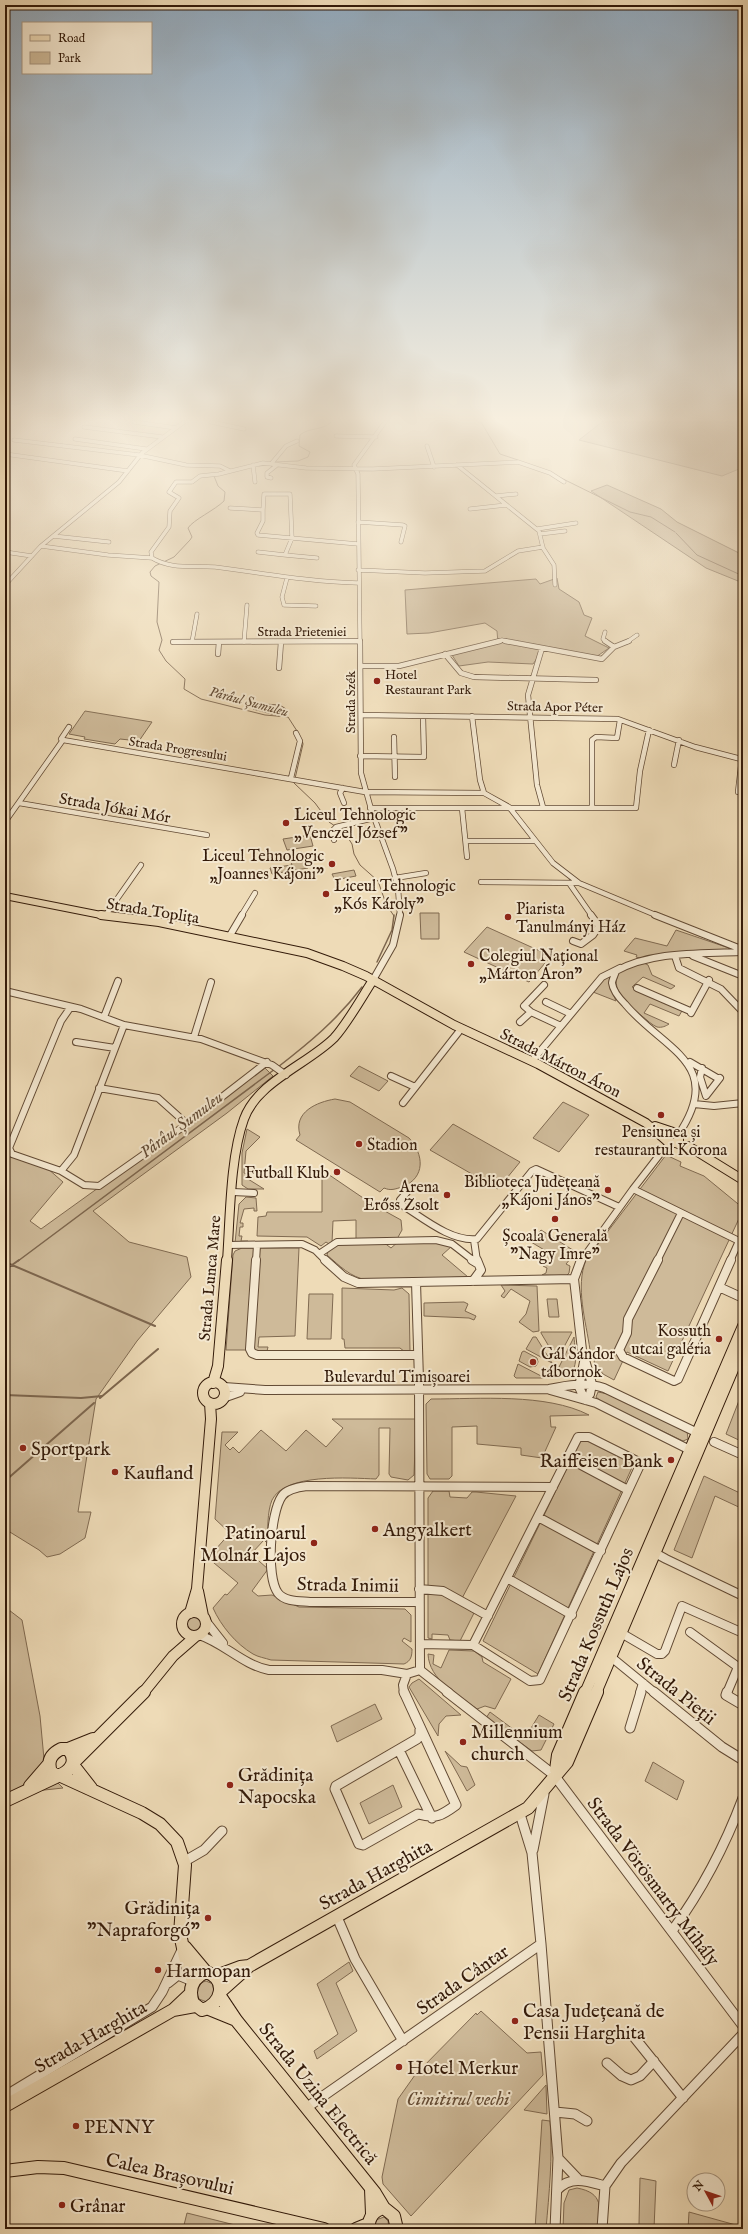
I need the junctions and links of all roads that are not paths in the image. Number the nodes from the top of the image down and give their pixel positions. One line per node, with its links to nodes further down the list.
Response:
1 (65, 526): 12 (street)
2 (169, 526): 23 (street)
3 (261, 526): 13 (street)
4 (291, 526): 13 (street)
5 (358, 526): 16 (street, Strada Szék)
6 (405, 526): 15 (street)
7 (533, 526): 9 (street)
8 (555, 526): 9 (street)
9 (537, 529): 11 (street)
10 (565, 531): 11 (street)
11 (540, 534): 18 (street)
12 (53, 536): 14 (street); 17 (street)
13 (292, 538): 16 (street); 21 (street)
14 (109, 542)
15 (400, 542)
16 (358, 544): 25 (street, Strada Szék)
17 (41, 546): 22 (street); 23 (street)
18 (543, 547): 25 (street); 29 (street)
19 (5, 552): 22 (street)
20 (258, 552): 21 (street)
21 (284, 555): 24 (street)
22 (32, 556): 28 (street)
23 (152, 558): 26 (street)
24 (317, 558)
25 (358, 570): 27 (street, Strada Szék)
26 (287, 578): 27 (street); 31 (street)
27 (358, 583): 35 (street, Strada Szék)
28 (5, 585)
29 (555, 585)
30 (247, 605): 39 (street, Strada Prieteniei)
31 (316, 606)
32 (197, 614): 37 (street)
33 (605, 632): 41 (street)
34 (637, 634): 41 (street)
35 (360, 641): 40 (street, Strada Prieteniei); 45 (street, Strada Szék)
36 (173, 642): 37 (street, Strada Prieteniei)
37 (192, 642): 38 (street, Strada Prieteniei)
38 (219, 642): 39 (street, Strada Prieteniei); 43 (street)
39 (244, 642): 40 (street, Strada Prieteniei)
40 (281, 642): 46 (street)
41 (614, 647): 42 (street)
42 (542, 648): 44 (street); 47 (street)
43 (218, 654)
44 (445, 654): 45 (street); 47 (street)
45 (361, 666): 49 (street, Strada Szék)
46 (279, 668)
47 (533, 679): 48 (street); 52 (street)
48 (596, 680)
49 (361, 715): 50 (street, Strada Apor Péter); 61 (street, Strada Szék)
50 (423, 716): 51 (street, Strada Apor Péter); 62 (street)
51 (472, 716): 52 (street, Strada Apor Péter); 70 (street)
52 (530, 716): 53 (street, Strada Apor Péter); 74 (street)
53 (620, 720): 55 (street, Strada Apor Péter); 77 (street)
54 (69, 727): 58 (street)
55 (649, 730): 59 (street, Strada Apor Péter); 77 (street)
56 (296, 733): 66 (street)
57 (394, 737): 62 (street)
58 (63, 740): 66 (street, Strada Progresului); 71 (street)
59 (679, 740): 63 (street, Strada Apor Péter); 64 (street)
60 (743, 749): 63 (street)
61 (360, 756): 62 (street); 68 (street, Strada Szék)
62 (395, 756): 65 (street)
63 (741, 759): 69 (street)
64 (674, 765)
65 (395, 777)
66 (293, 778): 67 (street, Strada Progresului)
67 (343, 788): 68 (street, Strada Progresului); 72 (street)
68 (366, 792): 70 (street, Strada Progresului); 75 (street, Strada Szék)
69 (738, 792)
70 (484, 793): 73 (street)
71 (19, 803): 78 (street); 81 (street, Strada Jókai Mór)
72 (344, 803)
73 (509, 807): 74 (street); 76 (street); 84 (street)
74 (543, 807): 77 (street)
75 (370, 808): 76 (street); 79 (street, Strada Szék)
76 (462, 808): 83 (street)
77 (592, 808)
78 (8, 814): 80 (street)
79 (374, 818): 82 (street); 88 (street, Strada Szék)
80 (5, 822)
81 (207, 835)
82 (334, 840)
83 (466, 841): 84 (street); 85 (street)
84 (535, 841): 91 (street)
85 (467, 857)
86 (141, 865): 94 (street)
87 (426, 873): 88 (street)
88 (395, 878): 105 (street, Strada Szék)
89 (481, 882): 90 (street)
90 (568, 883): 91 (street); 96 (street)
91 (580, 883): 97 (street)
92 (255, 893): 95 (street)
93 (5, 896): 94 (main road, Strada Toplița)
94 (105, 916): 95 (main road, Strada Toplița)
95 (229, 938): 105 (main road, Strada Toplița)
96 (573, 941)
97 (742, 951): 98 (street)
98 (691, 955): 99 (street); 101 (street)
99 (675, 956): 100 (street); 102 (street)
100 (621, 967): 113 (street); 132 (street)
101 (743, 976)
102 (709, 980): 107 (street); 112 (street)
103 (118, 981): 114 (street)
104 (211, 982): 119 (street)
105 (372, 982): 118 (main road, Strada Márton Áron); 126 (main road, Strada Lunca Mare)
106 (544, 985): 111 (street)
107 (637, 988)
108 (5, 991): 110 (street)
109 (546, 1002): 113 (street)
110 (70, 1008): 114 (street); 135 (street)
111 (531, 1012): 115 (street); 117 (street)
112 (743, 1012)
113 (571, 1014): 117 (street)
114 (104, 1017): 116 (street)
115 (520, 1022)
116 (124, 1025): 119 (street); 121 (street)
117 (561, 1026): 122 (street)
118 (462, 1029): 122 (main road, Strada Márton Áron); 128 (street)
119 (194, 1037): 123 (street)
120 (76, 1042): 121 (street)
121 (115, 1048): 129 (street)
122 (532, 1061): 134 (main road, Strada Márton Áron)
123 (267, 1062): 126 (street); 133 (street)
124 (690, 1062): 125 (street)
125 (702, 1068): 125 (street)
126 (286, 1075): 139 (main road, Strada Lunca Mare)
127 (391, 1076): 128 (street)
128 (415, 1087): 130 (street)
129 (99, 1088): 133 (street); 135 (street)
130 (403, 1103)
131 (743, 1103): 132 (street)
132 (694, 1104): 134 (street)
133 (187, 1124): 135 (street)
134 (671, 1139): 136 (main road, Strada Márton Áron); 137 (street)
135 (61, 1171)
136 (743, 1180)
137 (633, 1189): 141 (street); 142 (street)
138 (408, 1191): 143 (street)
139 (233, 1192): 140 (street); 144 (main road, Strada Lunca Mare)
140 (254, 1193)
141 (619, 1207): 143 (street); 148 (street)
142 (680, 1213): 151 (street); 151 (street)
143 (474, 1240): 147 (street)
144 (228, 1245): 145 (street); 161 (main road, Strada Lunca Mare)
145 (257, 1245): 146 (street); 155 (street)
146 (319, 1254): 147 (street); 150 (street)
147 (477, 1263): 149 (street)
148 (574, 1279): 149 (street); 157 (street)
149 (473, 1281): 150 (street)
150 (416, 1282): 155 (street, Strada Inimii)
151 (718, 1287): 152 (street)
152 (743, 1298)
153 (743, 1326): 156 (main road, Strada Kossuth Lajos)
154 (743, 1346): 156 (main road, Strada Kossuth Lajos)
155 (417, 1355): 165 (street, Strada Inimii)
156 (736, 1358): 170 (main road, Strada Kossuth Lajos)
157 (584, 1362): 158 (street); 159 (street)
158 (590, 1375): 160 (street); 162 (street)
159 (575, 1384): 160 (street, Bulevardul Timișoarei); 163 (street, Bulevardul Timișoarei); 166 (street); 167 (street)
160 (592, 1384): 162 (street, Bulevardul Timișoarei); 167 (street)
161 (219, 1385): 164 (street, Bulevardul Timișoarei); 168 (main road); 168 (main road)
162 (604, 1388): 169 (street); 170 (street, Bulevardul Timișoarei)
163 (549, 1389): 165 (street, Bulevardul Timișoarei); 166 (street, Bulevardul Timișoarei)
164 (246, 1390): 165 (street, Bulevardul Timișoarei); 168 (street, Bulevardul Timișoarei)
165 (419, 1390): 175 (street, Strada Inimii)
166 (574, 1397): 167 (street, Bulevardul Timișoarei)
167 (585, 1400): 169 (street, Bulevardul Timișoarei)
168 (216, 1401): 183 (main road)
169 (596, 1403): 172 (street, Bulevardul Timișoarei)
170 (700, 1434): 172 (main road, Strada Kossuth Lajos)
171 (714, 1442): 173 (street)
172 (693, 1451): 179 (main road, Strada Kossuth Lajos); 181 (main road, Strada Kossuth Lajos)
173 (743, 1455)
174 (568, 1458): 176 (street); 177 (street); 177 (street)
175 (419, 1487): 176 (street); 184 (street, Strada Inimii); 186 (street, Strada Inimii)
176 (553, 1487): 178 (street)
177 (628, 1490): 180 (street)
178 (538, 1517): 180 (street); 182 (street)
179 (652, 1537): 181 (street, Strada Kossuth Lajos); 213 (main road, Strada Kossuth Lajos)
180 (601, 1551): 188 (street)
181 (655, 1553): 185 (street); 193 (main road, Strada Kossuth Lajos)
182 (507, 1578): 188 (street); 189 (street)
183 (197, 1589): 187 (main road); 190 (main road)
184 (419, 1589): 186 (street, Strada Inimii); 189 (street)
185 (743, 1596)
186 (419, 1602): 197 (street, Strada Inimii)
187 (190, 1613): 190 (main road); 191 (main road)
188 (572, 1615): 198 (street)
189 (488, 1616): 198 (street)
190 (204, 1618): 195 (main road); 196 (street)
191 (182, 1628): 195 (main road); 199 (main road)
192 (690, 1632): 204 (street)
193 (622, 1633): 194 (street); 200 (main road, Strada Kossuth Lajos)
194 (743, 1633)
195 (198, 1635): 196 (street); 199 (main road)
196 (223, 1644): 202 (street)
197 (420, 1644): 198 (street); 201 (street, Strada Inimii)
198 (473, 1645)
199 (173, 1656): 207 (main road)
200 (611, 1657): 203 (street, Strada Pieții); 213 (main road, Strada Kossuth Lajos)
201 (420, 1670): 202 (street); 213 (street)
202 (407, 1674): 206 (street)
203 (642, 1683): 205 (street); 210 (street, Strada Pieții)
204 (743, 1706)
205 (630, 1728)
206 (420, 1729): 209 (street); 221 (street)
207 (96, 1738): 208 (main road); 212 (main road)
208 (68, 1749): 211 (main road); 212 (main road)
209 (399, 1750): 221 (street); 221 (street)
210 (743, 1760)
211 (49, 1764): 214 (main road); 216 (main road)
212 (73, 1764): 214 (main road); 215 (main road)
213 (555, 1773): 217 (main road, Strada Kossuth Lajos); 226 (street, Strada Vörösmarty Mihály)
214 (60, 1776): 215 (main road); 216 (main road)
215 (91, 1789): 224 (main road)
216 (26, 1790): 219 (main road)
217 (545, 1791): 220 (main road, Strada Kossuth Lajos); 223 (street, Strada Kossuth Lajos)
218 (743, 1798): 226 (street)
219 (5, 1801)
220 (520, 1814): 223 (street, Strada Kossuth Lajos); 225 (main road, Strada Harghita)
221 (432, 1818)
222 (222, 1831): 224 (street)
223 (532, 1853): 227 (street, Strada Kossuth Lajos)
224 (185, 1861): 228 (main road)
225 (337, 1917): 229 (main road, Strada Harghita); 241 (street)
226 (672, 1931): 238 (street, Strada Vörösmarty Mihály)
227 (541, 1944): 241 (street, Strada Cântar); 248 (street, Strada Kossuth Lajos)
228 (183, 1945): 230 (main road); 231 (main road); 232 (street)
229 (249, 1966): 230 (main road, Strada Harghita); 233 (main road, Strada Harghita)
230 (211, 1974): 231 (main road); 233 (main road)
231 (192, 1986): 232 (street); 234 (main road); 236 (main road, Strada Harghita)
232 (165, 1987): 244 (street)
233 (220, 1993): 235 (main road); 237 (main road, Strada Uzina Electrică)
234 (195, 2006): 235 (main road); 236 (main road, Strada Harghita)
235 (209, 2009): 237 (main road, Strada Uzina Electrică)
236 (168, 2013): 246 (main road, Strada Harghita)
237 (236, 2020): 247 (main road, Strada Uzina Electrică)
238 (743, 2026)
239 (743, 2034): 245 (street)
240 (634, 2037): 242 (street)
241 (403, 2040): 247 (street, Strada Cântar)
242 (654, 2061): 243 (street); 245 (street)
243 (607, 2063)
244 (5, 2096)
245 (683, 2098): 253 (street)
246 (5, 2106)
247 (306, 2108): 255 (main road, Strada Uzina Electrică)
248 (554, 2112): 249 (street); 250 (street, Strada Kossuth Lajos)
249 (587, 2121)
250 (558, 2158): 252 (street); 254 (street, Strada Kossuth Lajos)
251 (5, 2171): 257 (main road, Calea Brașovului)
252 (578, 2179): 253 (street); 254 (street)
253 (605, 2186): 259 (street)
254 (557, 2190): 258 (street, Strada Kossuth Lajos)
255 (369, 2221): 256 (main road)
256 (398, 2228)
257 (324, 2229)
258 (555, 2229)
259 (602, 2229)

